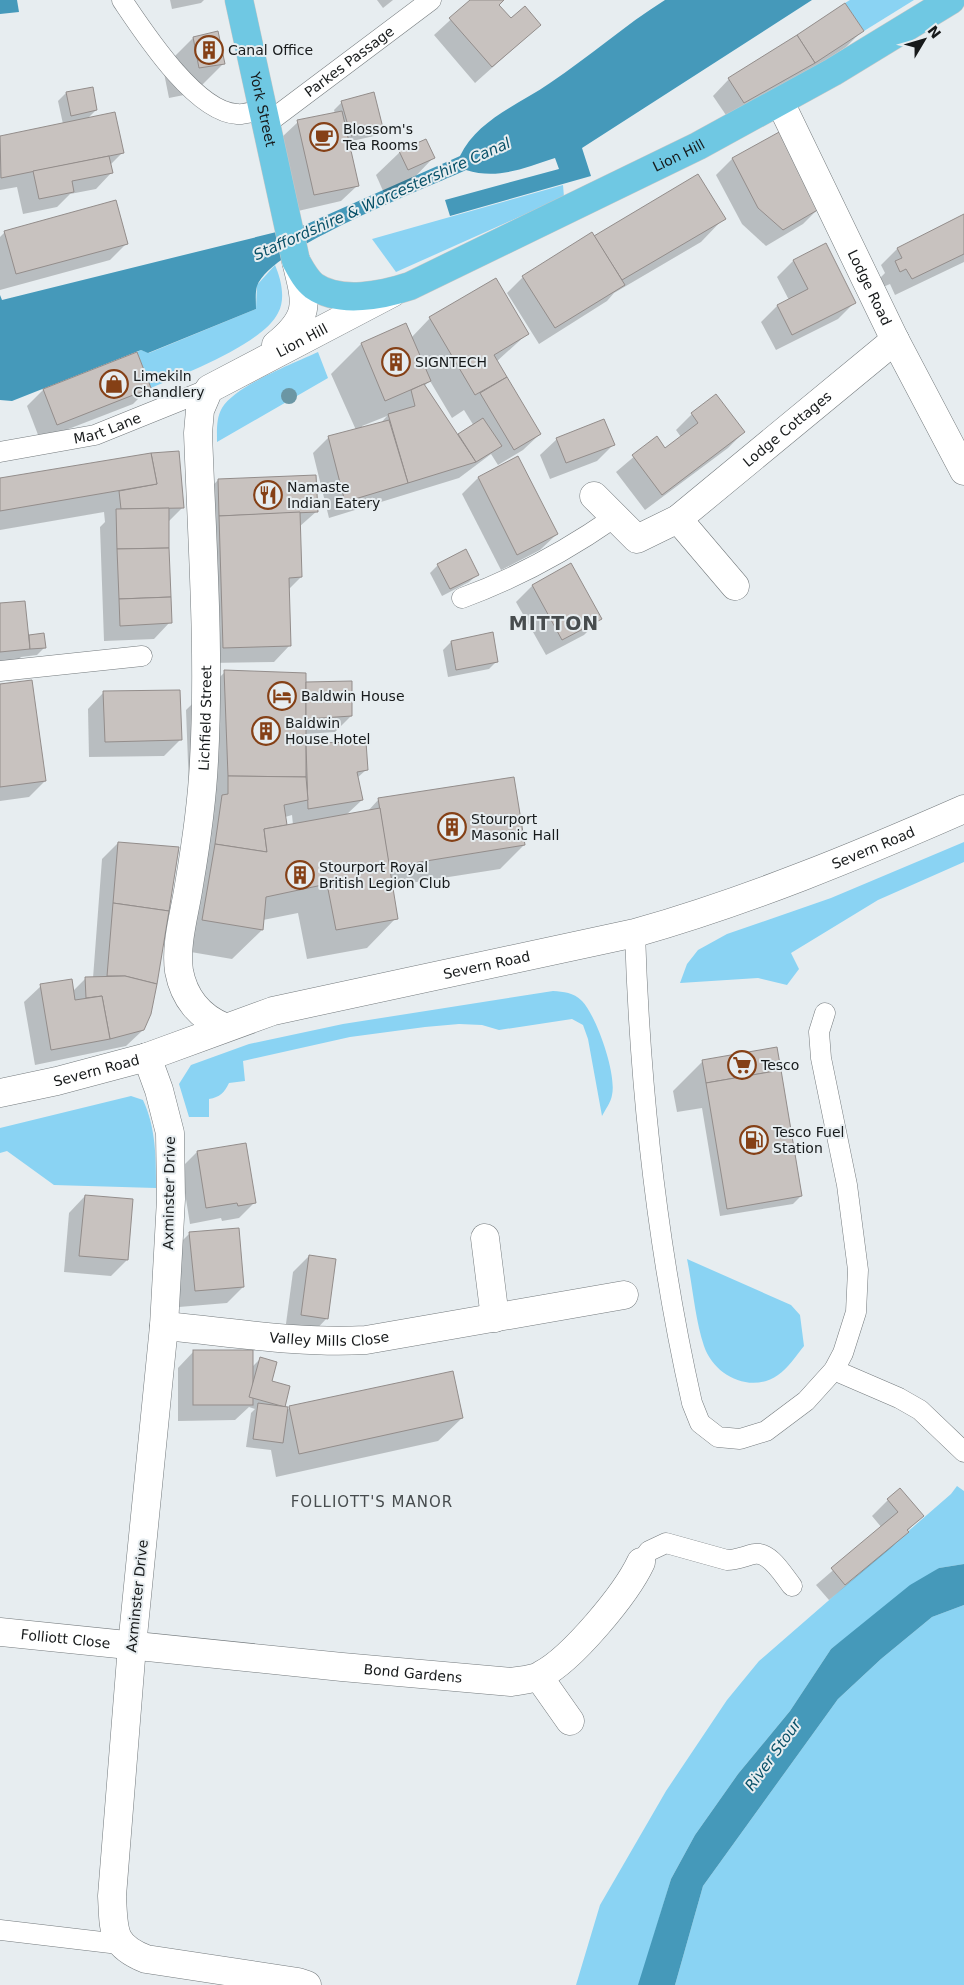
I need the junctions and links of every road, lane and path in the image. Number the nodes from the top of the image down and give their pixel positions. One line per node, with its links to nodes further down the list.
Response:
1 (122, 0): 6 (lane)
2 (239, 0): 6 (main road, York Street)
3 (431, 0): 6 (lane, Parkes Passage)
4 (951, 0): 5 (main road, Lion Hill)
5 (780, 102): 8 (main road, Lion Hill); 9 (street, Lodge Road)
6 (265, 116): 7 (main road, York Street)
7 (296, 261): 8 (main road); 10 (street)
8 (383, 294): 10 (street, Lion Hill)
9 (895, 340): 13 (street, Lodge Road); 16 (street, Lodge Cottages)
10 (251, 365): 11 (street, Lion Hill)
11 (209, 389): 12 (lane, Mart Lane); 24 (street, Lichfield Street)
12 (0, 452)
13 (964, 471)
14 (594, 496): 15 (street, Lodge Cottages)
15 (615, 517): 16 (street, Lodge Cottages); 18 (lane)
16 (678, 519): 17 (street)
17 (735, 586)
18 (462, 598)
19 (142, 656): 20 (lane)
20 (0, 671)
21 (964, 809): 22 (street, Severn Road)
22 (635, 933): 24 (street, Severn Road); 31 (lane)
23 (825, 1013): 31 (lane)
24 (224, 1028): 25 (street, Severn Road)
25 (147, 1057): 26 (street, Severn Road); 30 (street, Axminster Drive)
26 (0, 1092)
27 (485, 1238): 29 (street)
28 (624, 1295): 29 (street, Valley Mills Close)
29 (495, 1318): 30 (street, Valley Mills Close)
30 (164, 1326): 36 (street, Axminster Drive)
31 (834, 1370): 32 (lane)
32 (964, 1452)
33 (642, 1562): 34 (lane); 37 (street, Bond Gardens)
34 (792, 1586)
35 (0, 1632): 36 (street, Folliott Close)
36 (132, 1646): 37 (street, Bond Gardens); 40 (street, Axminster Drive)
37 (539, 1677): 38 (street)
38 (570, 1721)
39 (0, 1930): 40 (lane)
40 (119, 1944): 41 (street)
41 (308, 1985)

